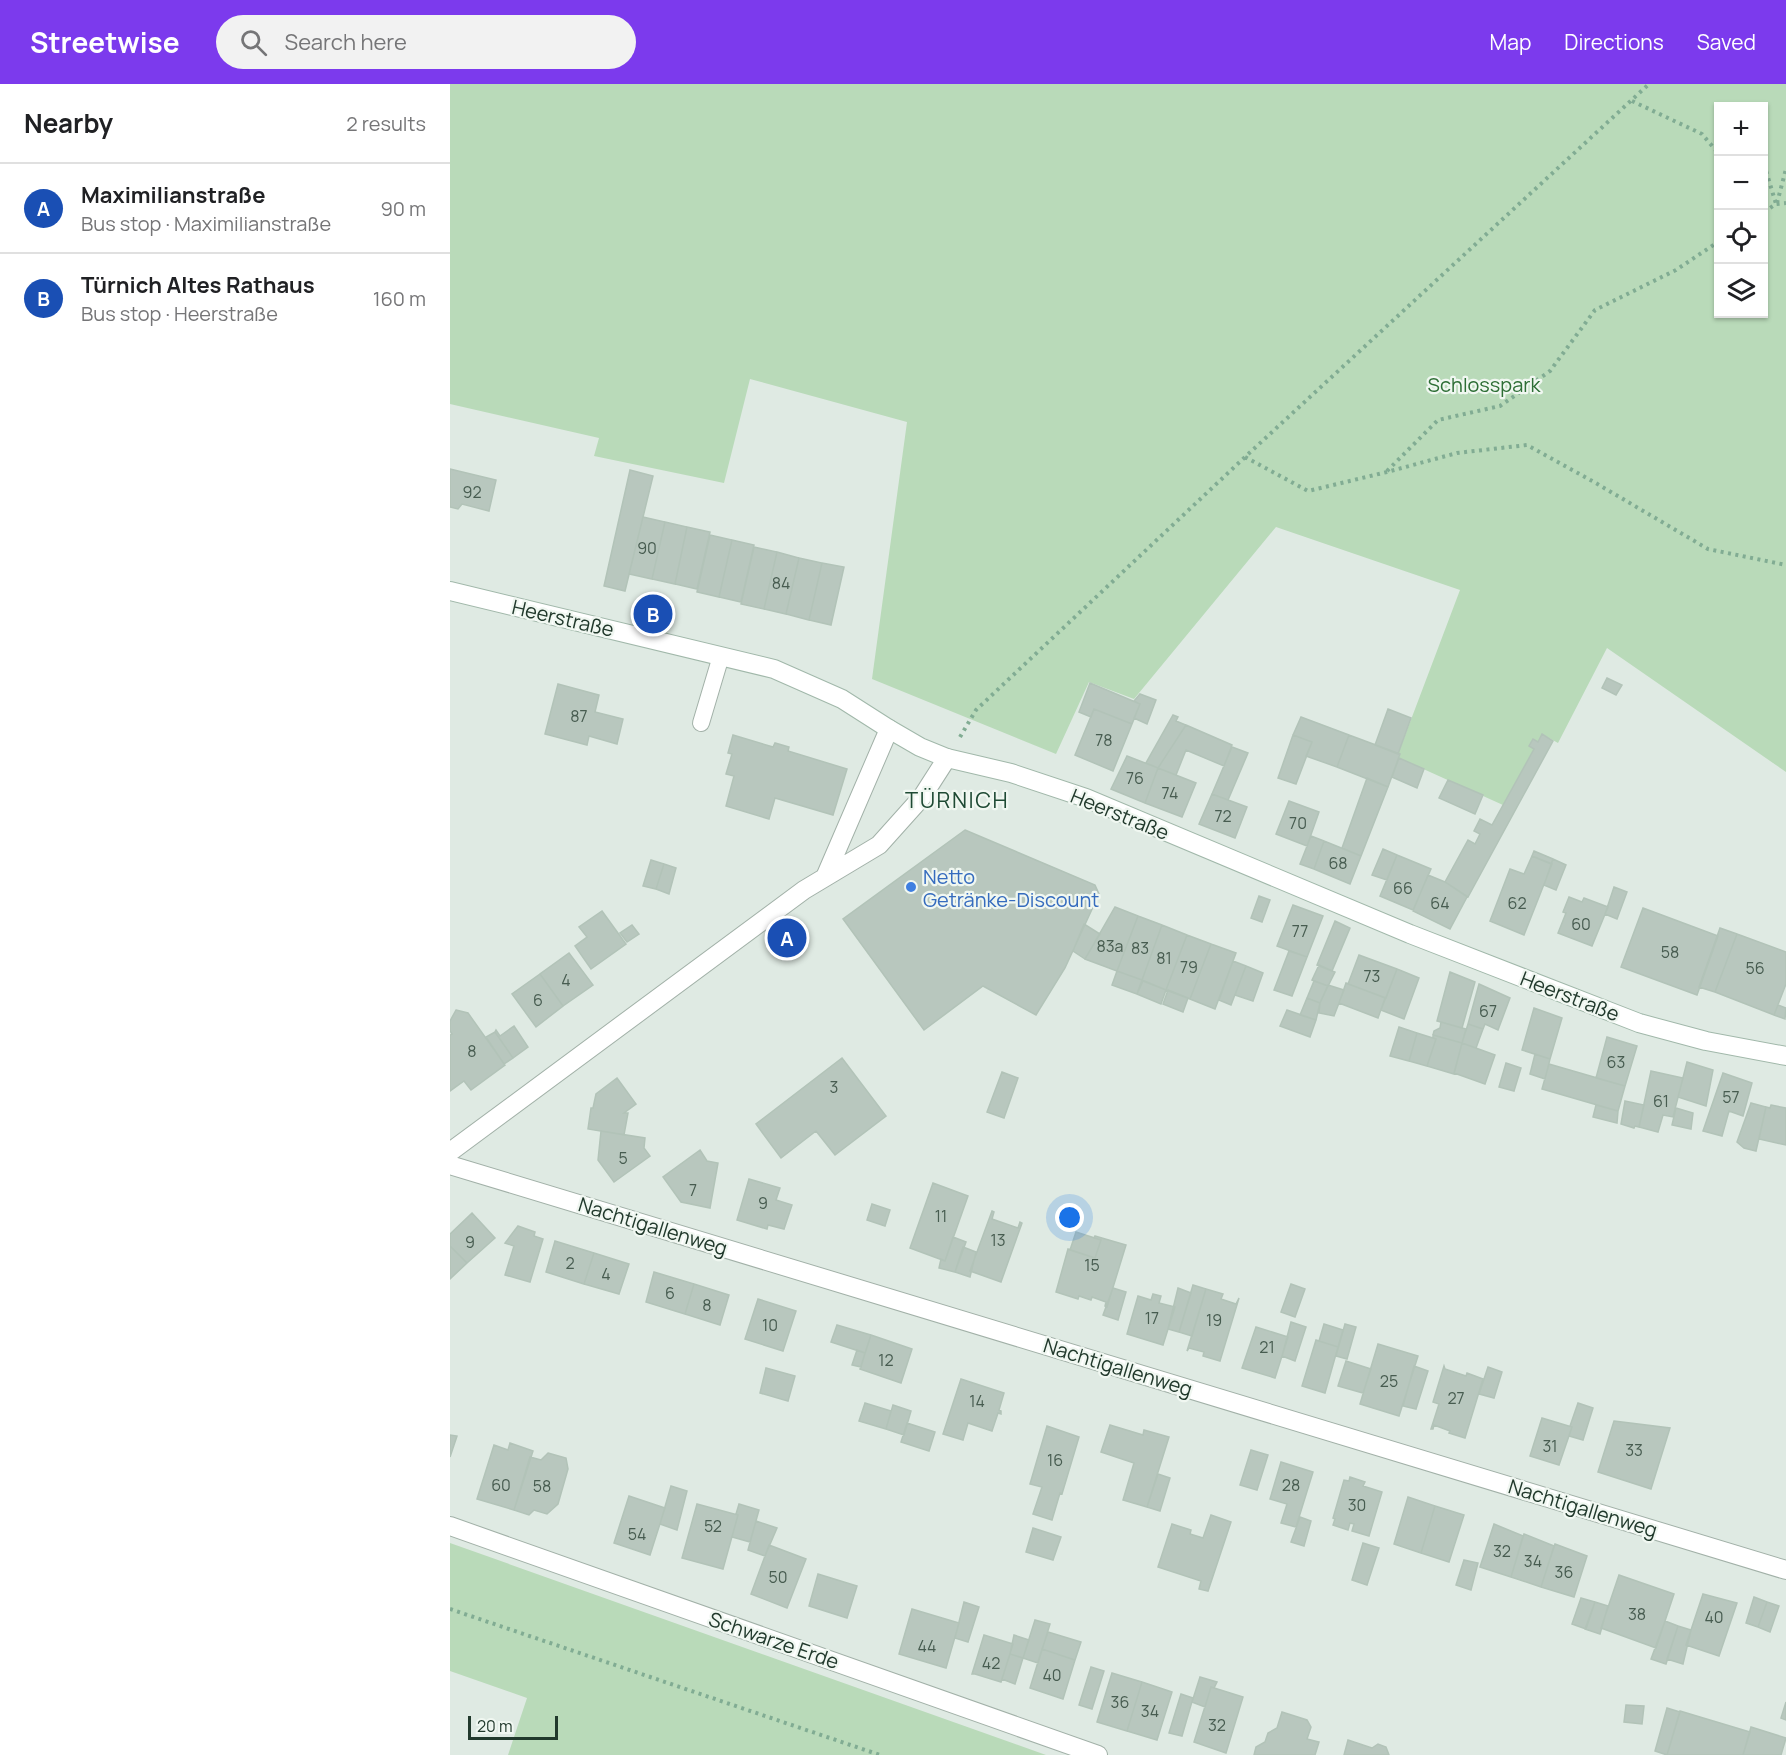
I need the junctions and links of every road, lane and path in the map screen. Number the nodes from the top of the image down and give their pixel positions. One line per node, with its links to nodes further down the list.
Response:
1 (1649, 84): 2 (path)
2 (1632, 101): 3 (path); 10 (path)
3 (1714, 147)
4 (1786, 169): 7 (path)
5 (1768, 177): 7 (path)
6 (1786, 203): 7 (path)
7 (1776, 204): 8 (path)
8 (1767, 210)
9 (1714, 245): 11 (path)
10 (1245, 457): 11 (path); 17 (path)
11 (1387, 472): 12 (path)
12 (1786, 565)
13 (450, 591): 14 (street, Heerstraße)
14 (721, 656): 15 (lane); 16 (street, Heerstraße)
15 (701, 723)
16 (889, 729): 17 (street, Heerstraße); 18 (street)
17 (947, 758): 18 (street); 19 (street, Heerstraße)
18 (826, 875): 20 (street)
19 (1786, 1056)
20 (450, 1152)
21 (450, 1165): 23 (street, Nachtigallenweg)
22 (450, 1526): 26 (street, Schwarze Erde)
23 (1786, 1570)
24 (450, 1609): 25 (path)
25 (880, 1755)
26 (1098, 1755)

